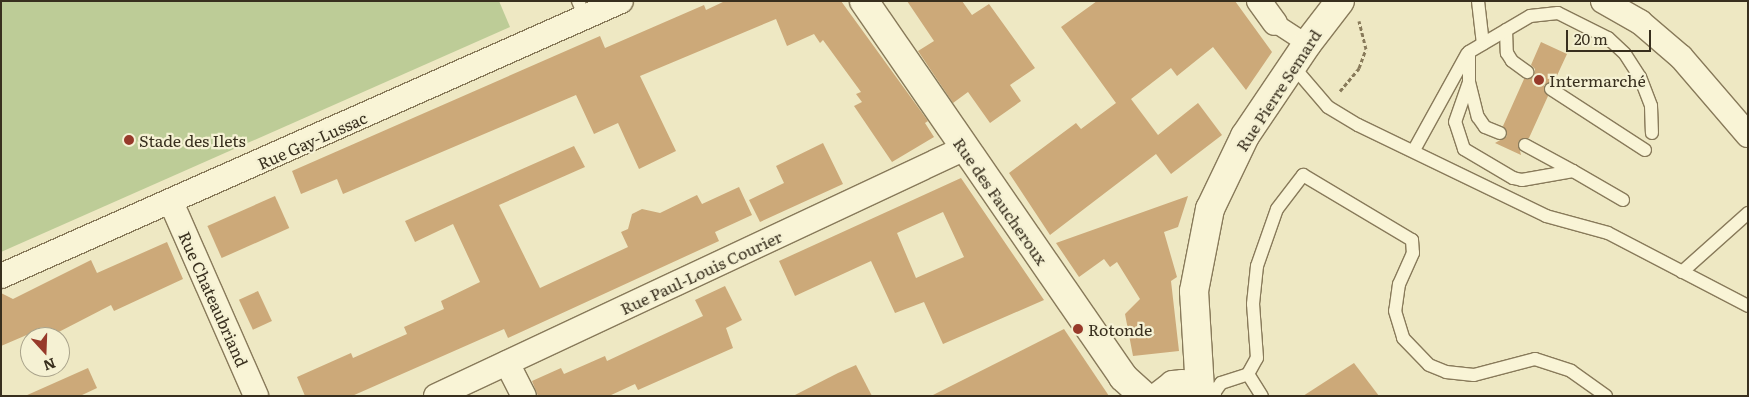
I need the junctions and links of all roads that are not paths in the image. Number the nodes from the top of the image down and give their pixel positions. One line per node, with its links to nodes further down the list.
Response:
1 (622, 1): 7 (street, Rue Gay-Lussac)
2 (864, 1): 20 (street, Rue des Faucheroux)
3 (1260, 1): 8 (street)
4 (1478, 1): 10 (lane)
5 (1603, 1): 18 (street)
6 (1339, 2): 12 (street, Rue Pierre Semard)
7 (581, 9): 25 (street, Rue Gay-Lussac)
8 (1276, 23): 12 (street)
9 (1506, 30): 10 (lane); 13 (lane); 17 (lane)
10 (1483, 44): 11 (lane)
11 (1469, 52): 14 (lane); 21 (lane)
12 (1299, 54): 21 (lane); 32 (street, Rue Pierre Semard)
13 (1528, 72)
14 (1469, 82): 16 (lane); 23 (lane)
15 (1551, 89): 22 (lane)
16 (1500, 133)
17 (1652, 133)
18 (1748, 135)
19 (1525, 145): 23 (lane)
20 (964, 148): 30 (street, Rue Paul-Louis Courier); 36 (street, Rue des Faucheroux)
21 (1414, 150): 27 (lane)
22 (1645, 150)
23 (1573, 171): 24 (lane)
24 (1622, 200)
25 (171, 202): 28 (street, Rue Gay-Lussac); 33 (street, Rue Chateaubriand)
26 (1748, 213): 27 (lane)
27 (1682, 272): 29 (lane)
28 (1, 276)
29 (1748, 306)
30 (507, 363): 34 (street, Rue Paul-Louis Courier); 35 (street)
31 (1248, 374): 32 (lane); 38 (lane); 39 (lane)
32 (1206, 393): 37 (street)
33 (256, 396)
34 (436, 396)
35 (524, 396)
36 (1144, 396)
37 (1159, 396)
38 (1262, 396)
39 (1606, 396)

